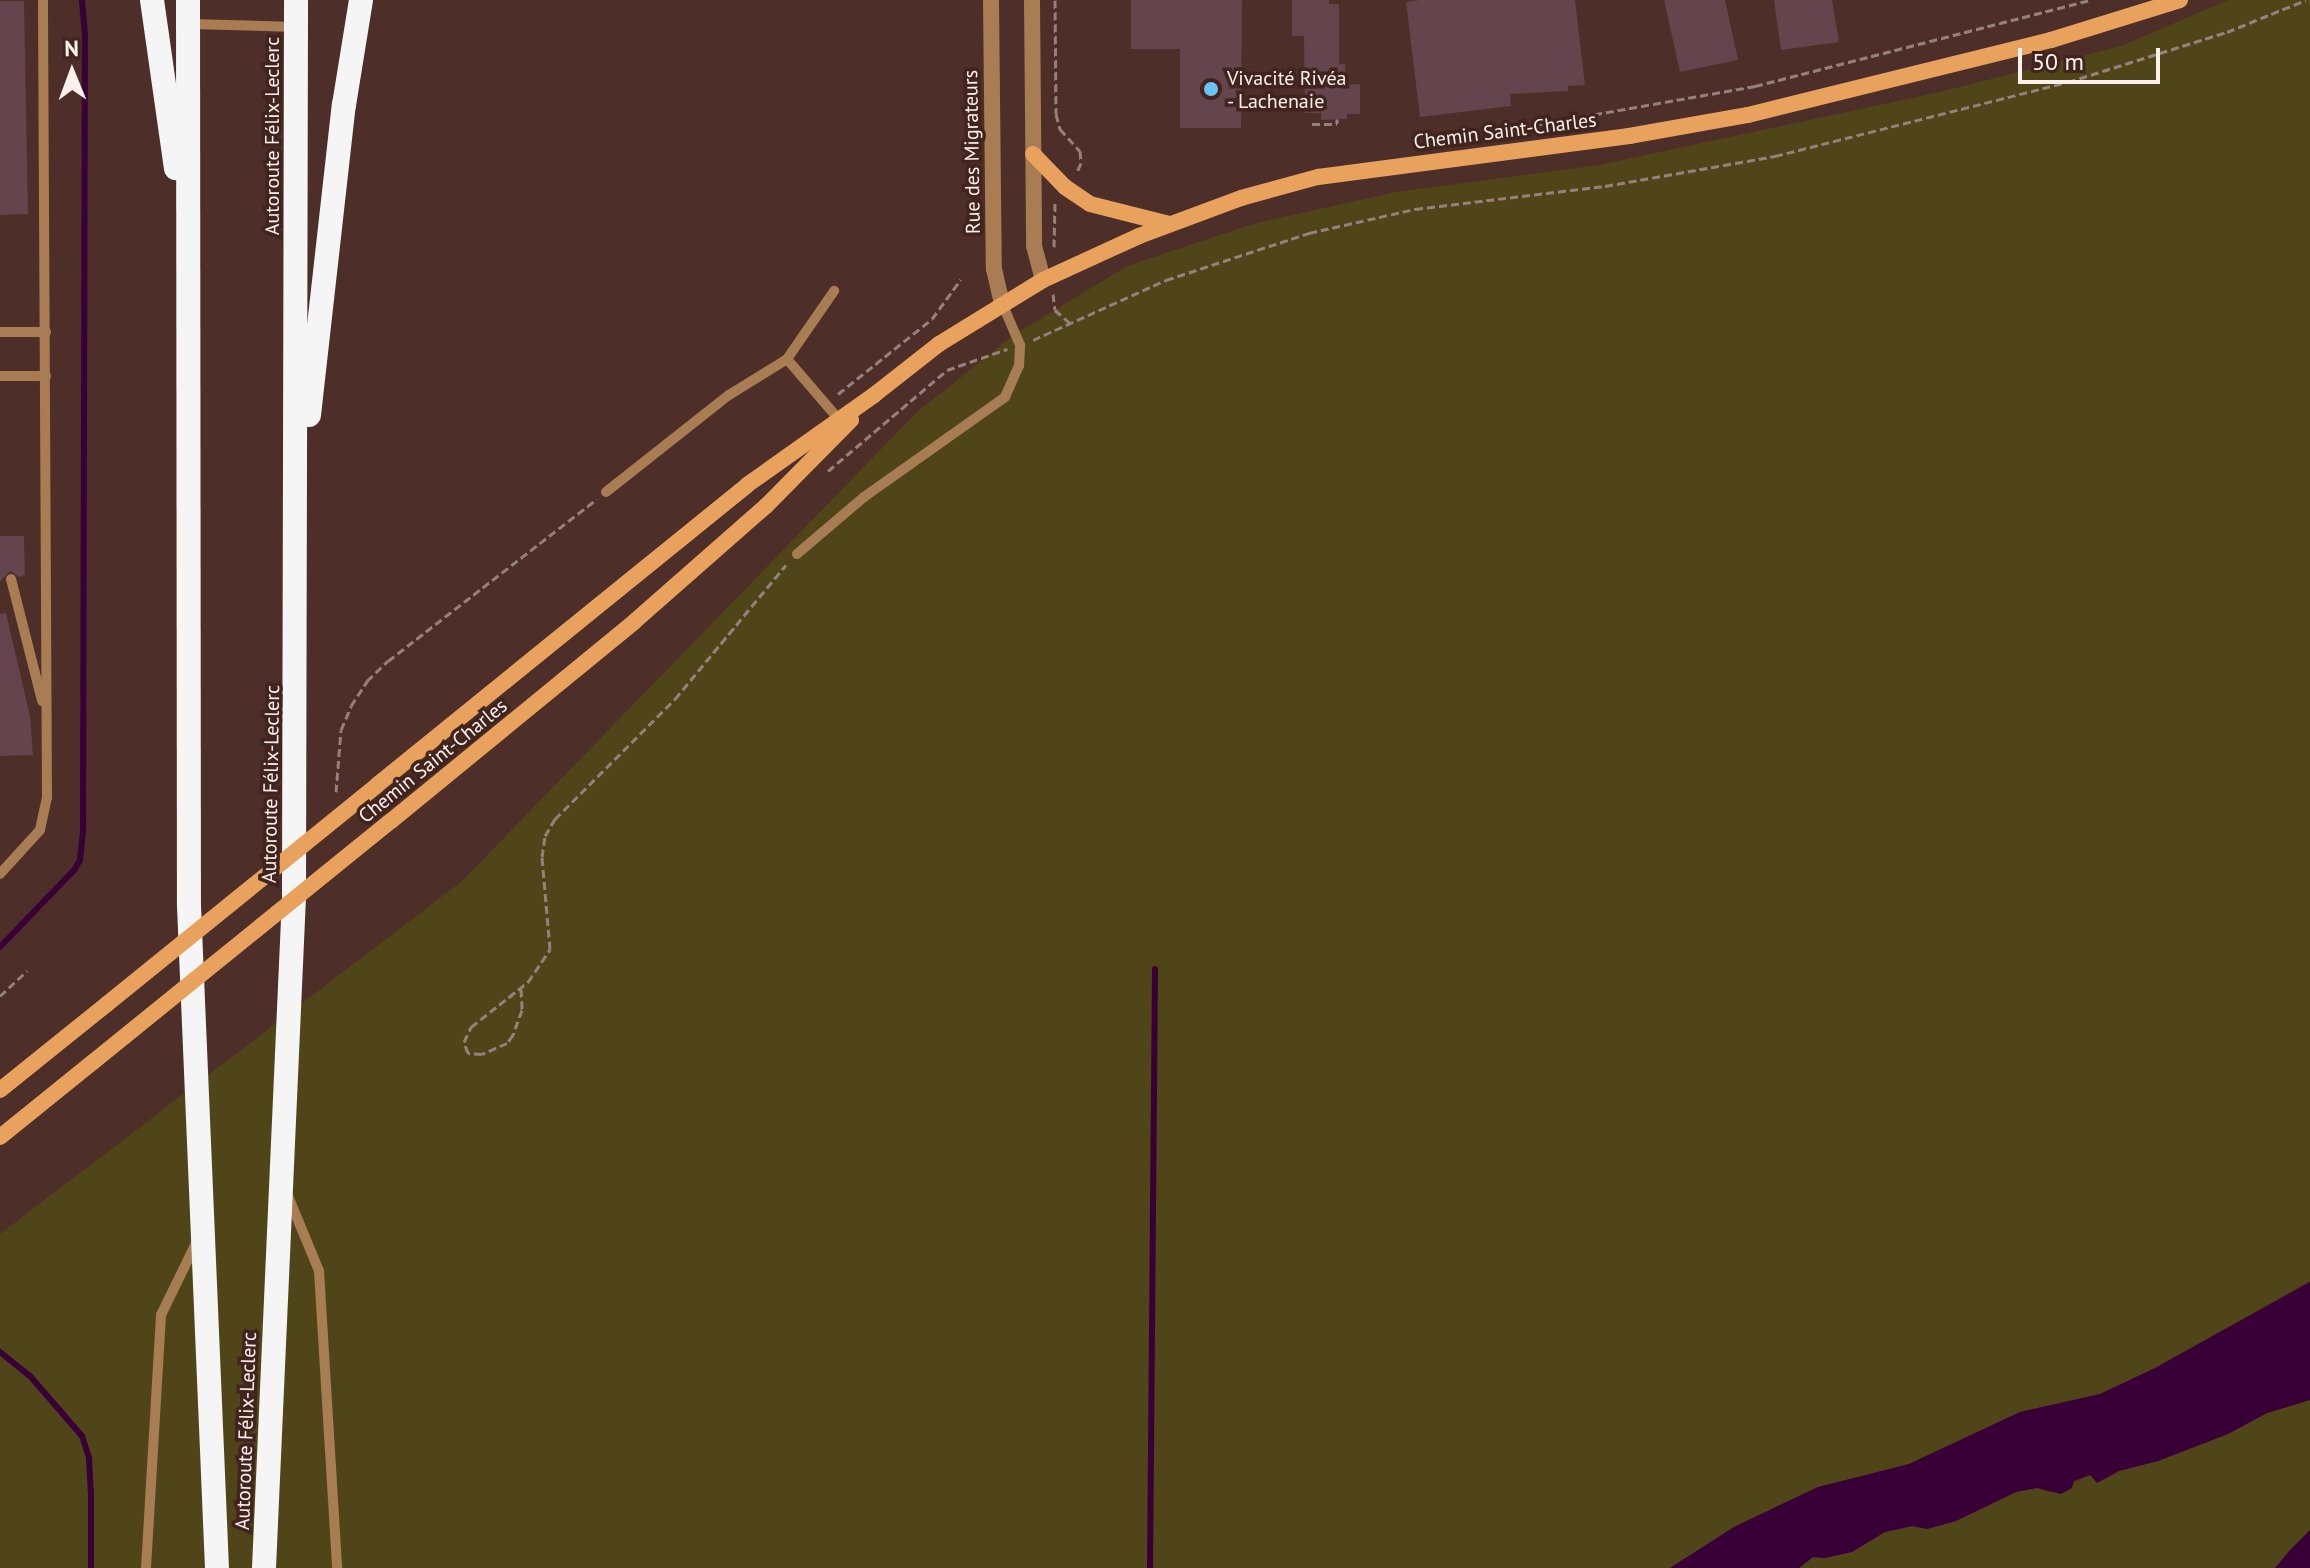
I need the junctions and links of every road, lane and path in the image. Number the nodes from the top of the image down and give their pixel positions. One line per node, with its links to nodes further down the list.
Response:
1 (43, 0): 28 (lane)
2 (152, 0): 21 (highway)
3 (296, 0): 12 (highway, Autoroute Félix-Leclerc)
4 (361, 0): 35 (highway)
5 (991, 0): 25 (street, Rue des Migrateurs)
6 (1032, 0): 16 (street)
7 (1055, 0): 17 (path)
8 (2091, 0): 15 (path, Chemin Saint-Charles)
9 (2180, 0): 19 (main road, Chemin Saint-Charles)
10 (2306, 0): 26 (path)
11 (188, 12): 12 (lane); 21 (highway, Autoroute Félix-Leclerc)
12 (296, 27): 35 (highway, Autoroute Félix-Leclerc)
13 (1337, 119): 14 (path)
14 (1312, 124)
15 (1523, 127)
16 (1033, 154): 19 (main road); 22 (street)
17 (1072, 179)
18 (1059, 195): 20 (path)
19 (1169, 224): 22 (main road, Chemin Saint-Charles)
20 (1054, 252)
21 (188, 261): 47 (highway, Autoroute Félix-Leclerc)
22 (1043, 280): 25 (main road, Chemin Saint-Charles)
23 (834, 291): 30 (lane)
24 (1053, 297): 26 (path)
25 (1002, 303): 33 (main road, Chemin Saint-Charles); 36 (lane)
26 (1070, 323): 29 (path)
27 (0, 332): 28 (lane)
28 (46, 332): 32 (lane)
29 (1025, 343)
30 (787, 359): 33 (lane); 34 (lane)
31 (0, 376): 32 (lane)
32 (46, 376): 38 (lane)
33 (842, 423): 44 (main road, Chemin Saint-Charles, bridge); 45 (main road, Chemin Saint-Charles, bridge)
34 (606, 492): 39 (path)
35 (297, 520): 46 (highway, Autoroute Félix-Leclerc)
36 (797, 554): 42 (path)
37 (11, 579): 38 (lane)
38 (47, 717): 40 (lane)
39 (336, 792)
40 (0, 874)
41 (27, 971): 43 (path)
42 (521, 989): 42 (path)
43 (0, 996)
44 (0, 1090)
45 (0, 1137)
46 (282, 1183): 50 (highway, Autoroute Félix-Leclerc); 51 (lane)
47 (202, 1230): 48 (lane); 49 (highway, Autoroute Félix-Leclerc)
48 (146, 1568)
49 (217, 1568)
50 (264, 1568)
51 (337, 1568)

